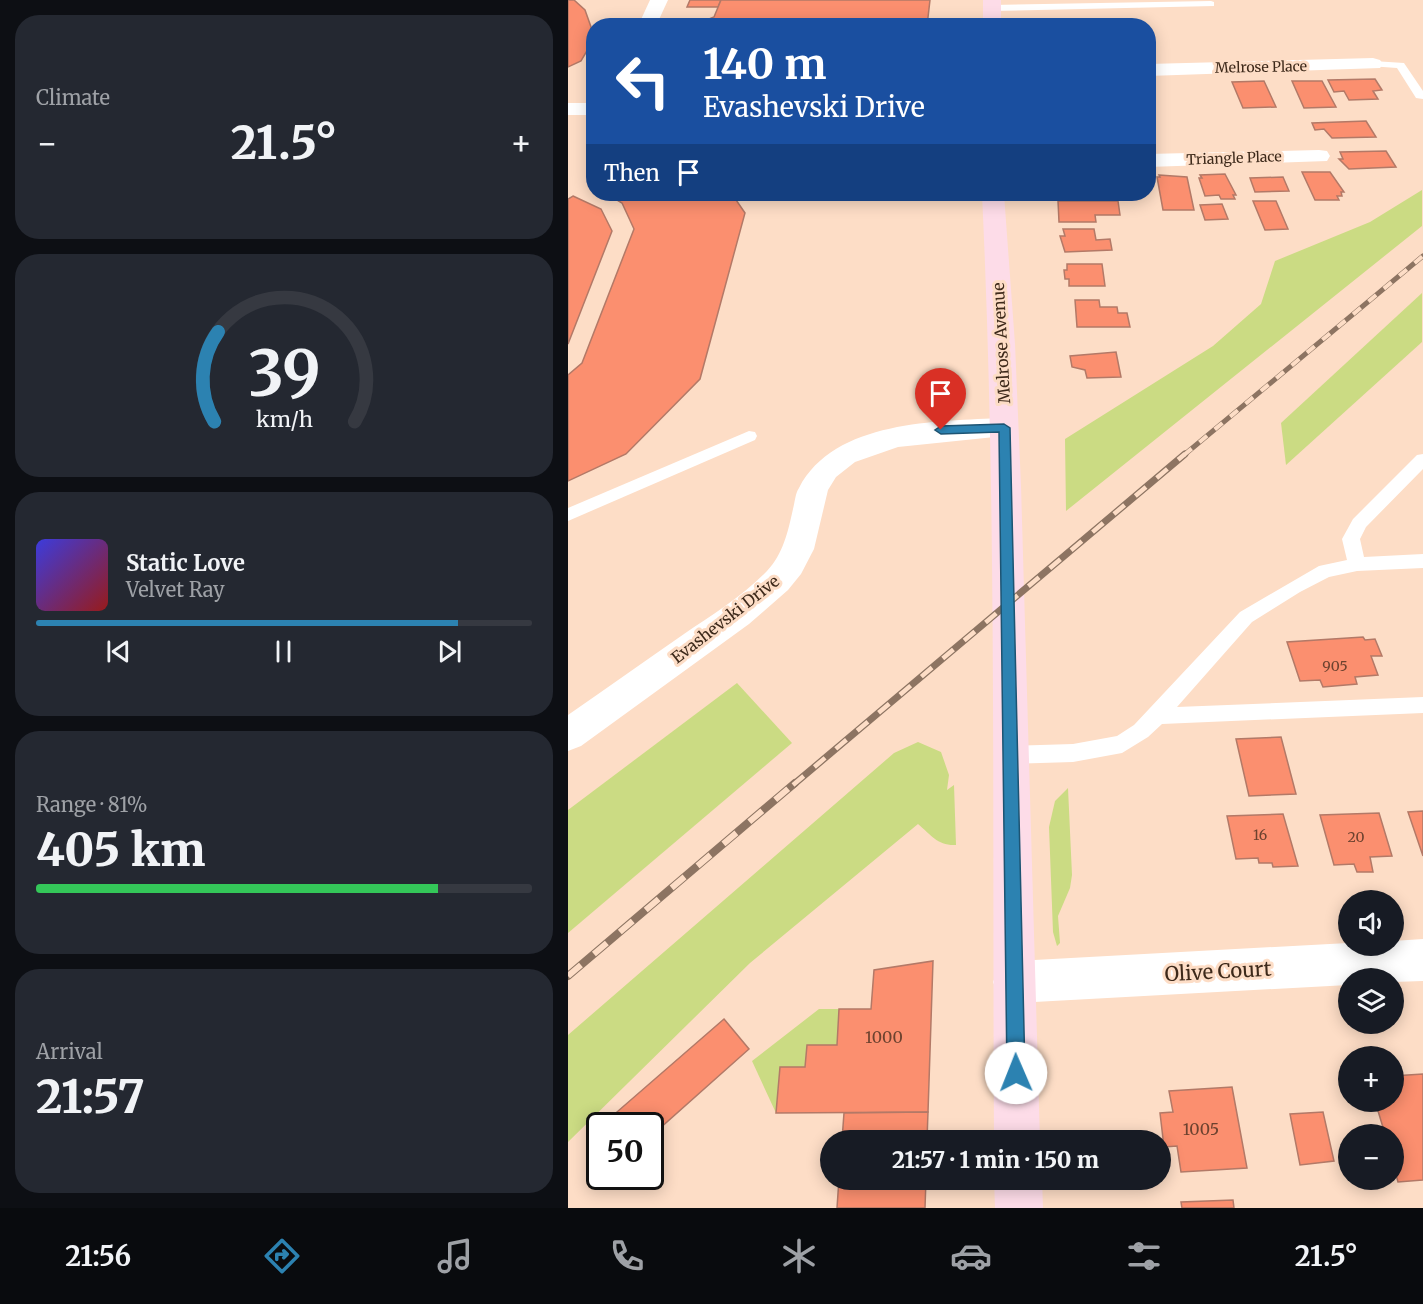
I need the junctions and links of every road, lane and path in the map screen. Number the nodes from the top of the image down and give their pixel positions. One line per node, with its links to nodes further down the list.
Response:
1 (659, 0): 4 (street)
2 (1211, 4): 3 (lane)
3 (992, 11)
4 (651, 18)
5 (1373, 64): 6 (street, Melrose Place); 7 (lane)
6 (1156, 70)
7 (1420, 96)
8 (586, 108): 9 (street)
9 (568, 109)
10 (1319, 156): 11 (street, Triangle Place)
11 (1156, 161)
12 (993, 201): 13 (main road, Melrose Avenue)
13 (1004, 428): 21 (street, Evashevski Drive); 22 (main road, Melrose Avenue)
14 (749, 436): 16 (lane)
15 (1423, 459): 18 (lane)
16 (568, 515)
17 (1423, 561): 18 (lane)
18 (1357, 564): 20 (lane)
19 (1423, 705): 20 (lane)
20 (1157, 716): 22 (lane)
21 (568, 735)
22 (1009, 745): 24 (main road, Melrose Avenue)
23 (1423, 960): 24 (street, Olive Court)
24 (1014, 982): 25 (main road, Melrose Avenue)
25 (1017, 1130)
26 (1018, 1190): 27 (main road)
27 (1019, 1208)

